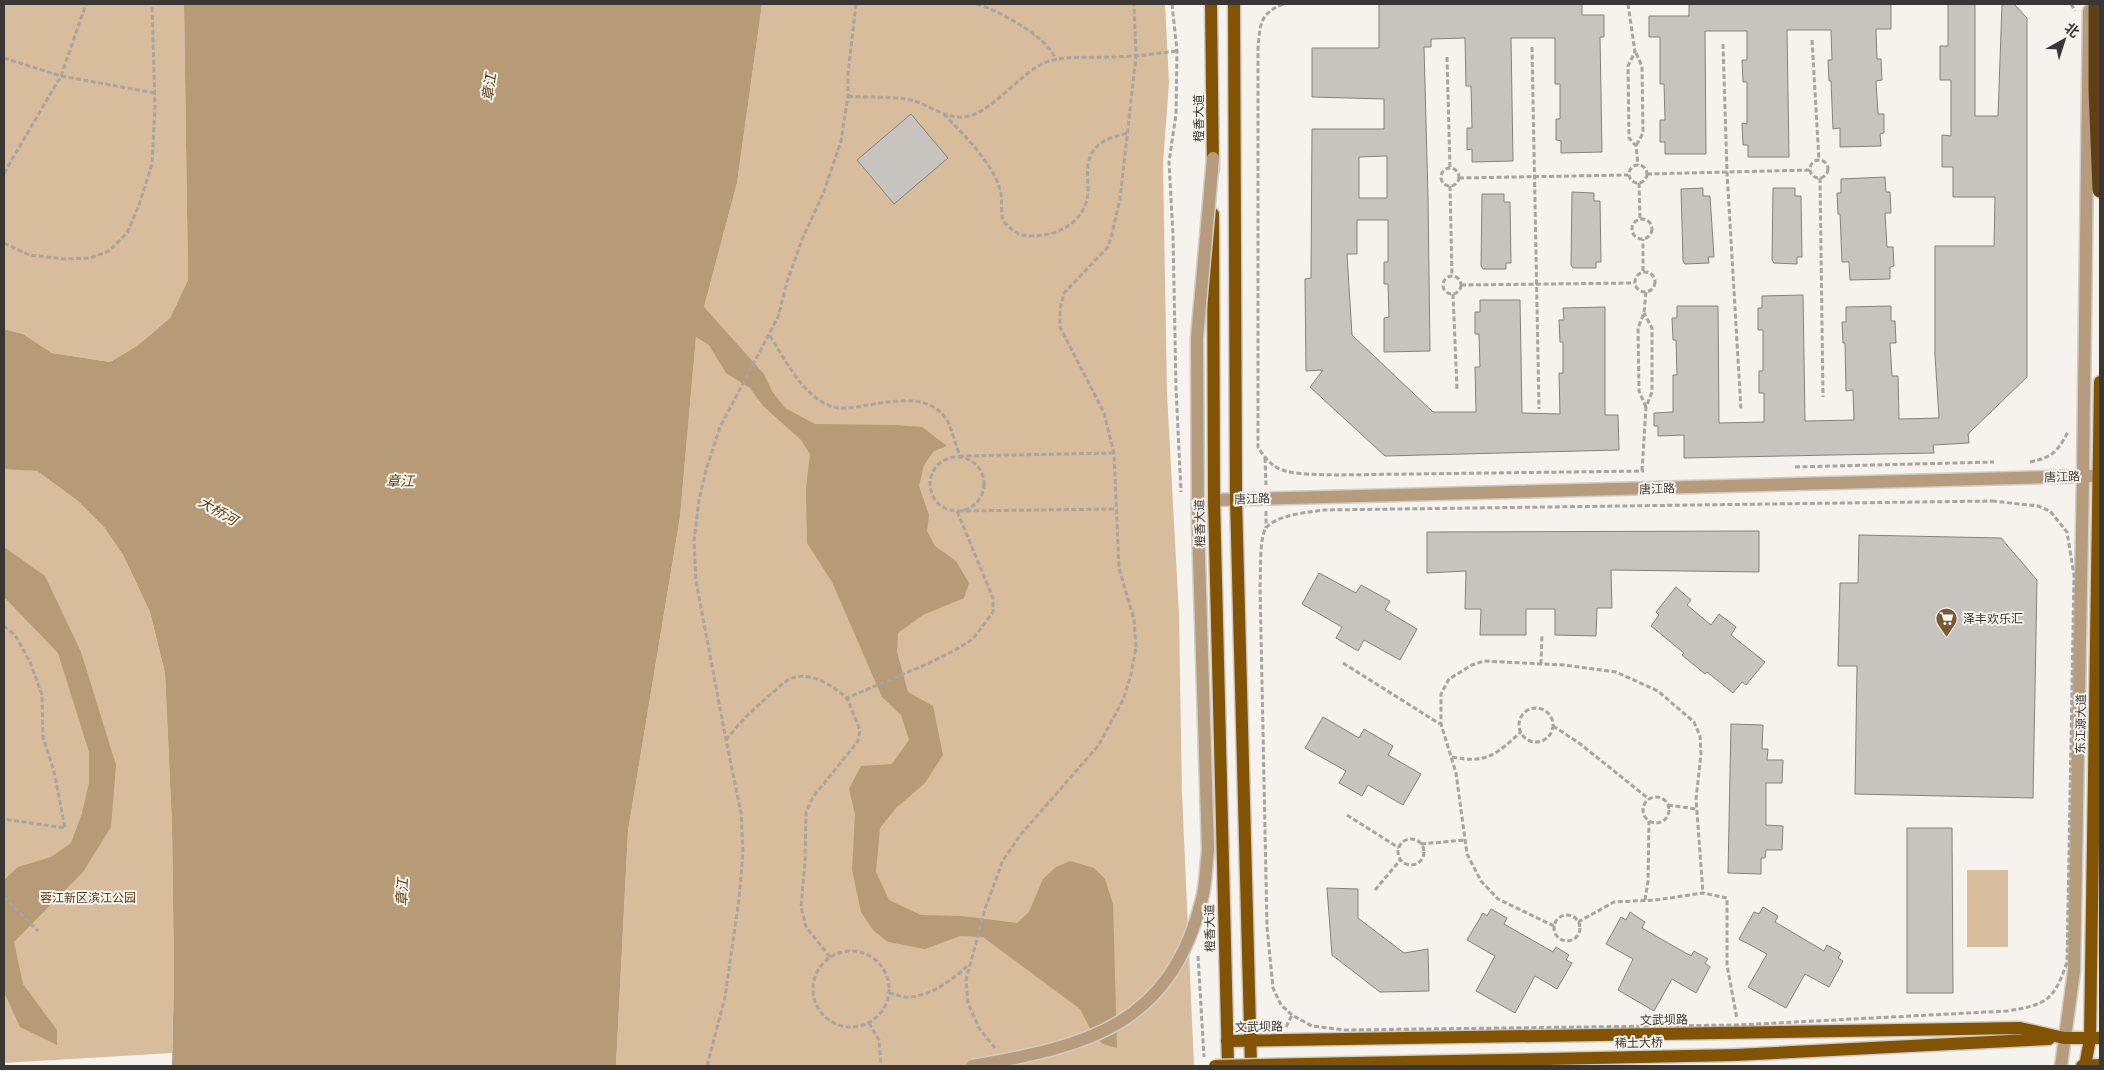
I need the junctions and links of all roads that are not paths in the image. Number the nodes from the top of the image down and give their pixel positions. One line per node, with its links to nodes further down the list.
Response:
1 (1211, 4): 5 (main road, 橙香大道)
2 (1234, 4): 11 (main road)
3 (2089, 4): 9 (street)
4 (2096, 4): 6 (highway)
5 (1212, 158): 10 (main road, 橙香大道); 17 (street, bridge)
6 (2100, 190)
7 (2100, 382): 8 (main road, 东江源大道)
8 (2099, 475): 9 (street, 唐江路); 13 (main road, 东江源大道)
9 (2084, 476): 11 (street, 唐江路); 12 (street)
10 (1214, 500): 11 (street, 唐江路); 15 (main road, 橙香大道)
11 (1236, 500): 14 (main road)
12 (2064, 1038): 13 (main road, 文武坝路); 14 (main road, 文武坝路); 18 (main road, 稀土大桥, bridge); 21 (street)
13 (2095, 1038): 22 (main road, 东江源大道)
14 (1249, 1040): 15 (main road, 文武坝路); 20 (main road)
15 (1227, 1042): 19 (main road, 橙香大道)
16 (2100, 1065): 22 (main road)
17 (972, 1066)
18 (1215, 1066)
19 (1228, 1066)
20 (1251, 1066)
21 (2061, 1066)
22 (2085, 1066)

